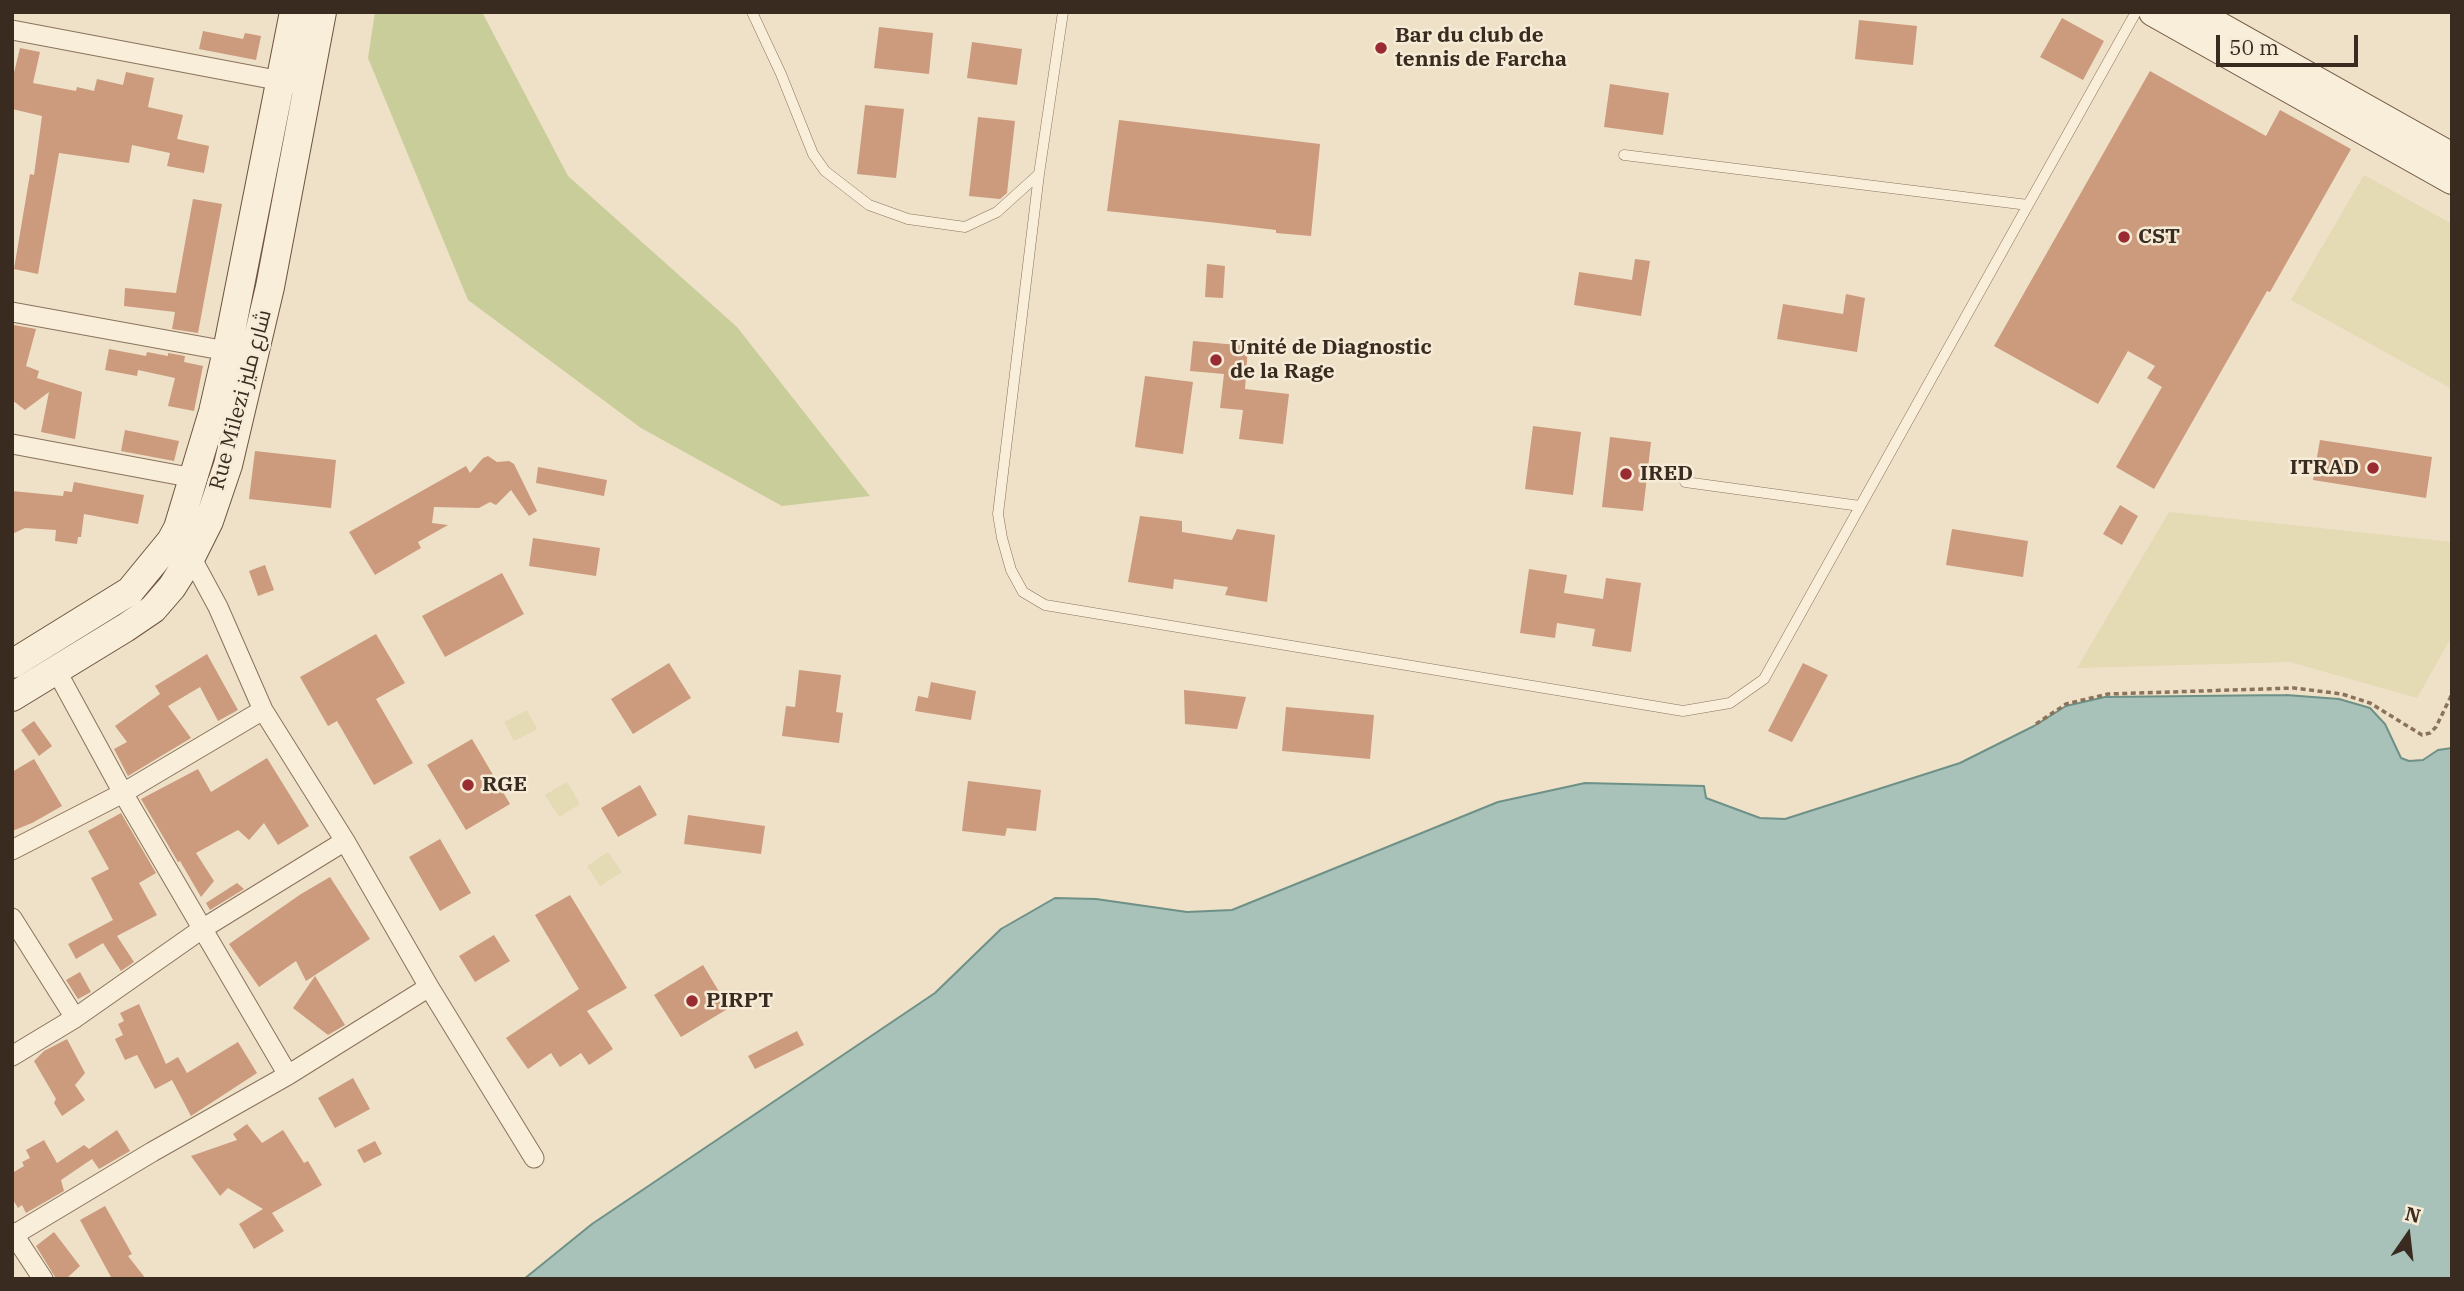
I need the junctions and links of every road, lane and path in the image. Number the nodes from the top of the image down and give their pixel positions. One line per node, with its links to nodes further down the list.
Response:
1 (294, 12): 10 (street, Rue Milezi شارع مليز)
2 (322, 12): 10 (street, Rue Milezi شارع مليز)
3 (752, 12): 13 (lane)
4 (1063, 12): 13 (lane)
5 (2136, 12): 15 (lane)
6 (2153, 12): 7 (street)
7 (2198, 22): 9 (street)
8 (12, 30): 10 (street)
9 (2281, 72): 12 (street); 14 (street)
10 (294, 84): 17 (street, Rue Milezi شارع مليز); 22 (street, Rue Milezi شارع مليز)
11 (1624, 155): 15 (lane)
12 (2452, 157)
13 (1039, 174): 21 (lane)
14 (2452, 180)
15 (2028, 205): 21 (lane)
16 (12, 312): 17 (street)
17 (227, 351): 19 (street, Rue Milezi شارع مليز)
18 (12, 444): 19 (street)
19 (194, 478): 22 (street, Rue Milezi شارع مليز)
20 (1685, 482): 21 (lane)
21 (1860, 506)
22 (181, 549): 23 (street, Rue Milezi شارع مليز); 24 (street, Rue Milezi شارع مليز); 27 (street)
23 (12, 664)
24 (56, 670): 26 (street, Rue Milezi شارع مليز); 29 (street)
25 (2452, 694): 28 (path)
26 (12, 697)
27 (263, 710): 29 (street); 30 (street)
28 (2036, 724)
29 (123, 793): 31 (street); 33 (street)
30 (345, 841): 33 (street); 34 (street)
31 (12, 850)
32 (12, 918): 35 (street)
33 (202, 929): 35 (street); 37 (street)
34 (429, 987): 37 (street); 38 (street)
35 (75, 1018): 36 (street)
36 (12, 1056)
37 (288, 1075): 39 (street)
38 (534, 1157)
39 (13, 1234): 40 (street)
40 (43, 1279)

